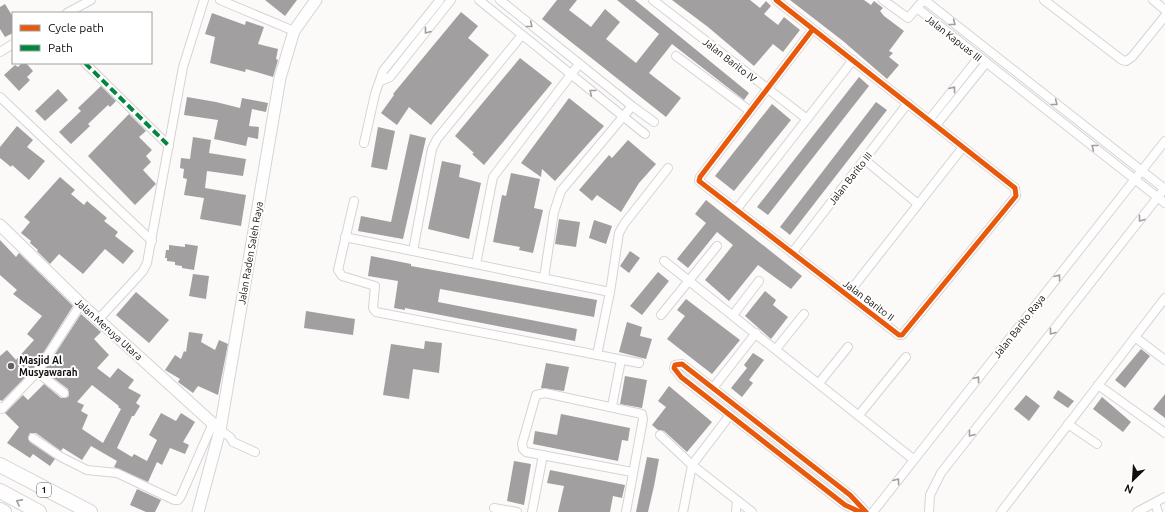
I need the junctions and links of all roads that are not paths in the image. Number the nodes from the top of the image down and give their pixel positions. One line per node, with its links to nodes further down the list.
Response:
1 (91, 0): 16 (street)
2 (204, 0): 43 (street)
3 (220, 0): 19 (street)
4 (316, 0): 19 (main road, Jalan Raden Saleh Raya)
5 (440, 0): 30 (street)
6 (451, 0): 30 (street, one-way to 30)
7 (479, 0): 20 (street)
8 (500, 0): 28 (street, one-way to 28)
9 (653, 0): 31 (street, Jalan Barito IV)
10 (776, 0): 18 (street)
11 (884, 0): 14 (street)
12 (1044, 0): 17 (street)
13 (1153, 0): 15 (street)
14 (916, 8): 24 (street, Jalan Kapuas III); 47 (street, Jalan Kapuas III, one-way to 47)
15 (1165, 10)
16 (69, 12)
17 (1165, 16)
18 (813, 29): 25 (street); 31 (street)
19 (294, 31): 93 (main road, Jalan Raden Saleh Raya)
20 (522, 35): 29 (street); 59 (street)
21 (12, 45): 22 (street)
22 (0, 52)
23 (676, 56): 35 (street)
24 (979, 57): 26 (street, Jalan Kapuas III); 39 (street, one-way to 24)
25 (853, 60): 33 (street); 37 (street)
26 (986, 63): 39 (street); 48 (street, Jalan Kapuas III, one-way to 26)
27 (86, 64): 43 (street)
28 (579, 64): 29 (street); 34 (street)
29 (570, 75): 36 (street, one-way to 29); 62 (street)
30 (381, 81): 42 (street)
31 (767, 89): 35 (street); 37 (street, Jalan Barito IV)
32 (0, 97): 57 (street)
33 (908, 104): 39 (street); 45 (street, Jalan Barito III)
34 (632, 106): 36 (street); 38 (street)
35 (750, 111): 54 (street, Jalan Barito II)
36 (622, 117): 40 (street); 63 (street)
37 (807, 119): 54 (street)
38 (654, 122)
39 (933, 123): 44 (street)
40 (645, 134)
41 (1165, 141): 47 (street, Jalan Barito Raya)
42 (364, 143)
43 (169, 146): 57 (street)
44 (963, 147): 53 (street); 67 (street, Jalan Barito II)
45 (865, 160): 53 (street); 60 (street, Jalan Barito III)
46 (668, 168): 66 (street)
47 (1142, 171): 48 (street, Jalan Barito Raya); 49 (street, Jalan Kapuas III)
48 (1135, 180): 50 (street, Jalan Kapuas III); 101 (street, Jalan Barito Raya, one-way to 48)
49 (1165, 189): 50 (street)
50 (1158, 197): 52 (street, Jalan Kapuas III); 126 (street, one-way to 126)
51 (354, 201): 56 (street)
52 (1165, 203)
53 (918, 204): 67 (street)
54 (736, 210): 60 (street, Jalan Barito II)
55 (0, 225): 69 (main road, Jalan Meruya Utara)
56 (345, 237): 59 (street); 78 (street)
57 (152, 241): 73 (street)
58 (716, 246): 64 (street)
59 (413, 251): 62 (street)
60 (792, 253): 67 (street, Jalan Barito II)
61 (664, 261): 64 (street)
62 (476, 264): 63 (street)
63 (544, 278): 66 (street)
64 (689, 279): 71 (street); 72 (street)
65 (759, 281): 72 (street)
66 (610, 292): 78 (street)
67 (847, 295)
68 (1165, 298): 75 (street)
69 (81, 304): 73 (main road, Jalan Meruya Utara); 83 (street)
70 (804, 314): 77 (street)
71 (661, 315)
72 (733, 315): 74 (street)
73 (98, 320): 93 (main road, Jalan Meruya Utara)
74 (756, 333): 77 (street); 86 (street)
75 (1135, 337): 81 (street); 85 (street)
76 (848, 347): 84 (street)
77 (776, 349): 84 (street)
78 (597, 355): 80 (street)
79 (906, 357): 91 (street)
80 (620, 360): 82 (street); 88 (street)
81 (1165, 360)
82 (639, 363)
83 (37, 372): 87 (street); 89 (street)
84 (819, 383): 91 (street)
85 (1098, 385): 92 (street); 94 (street)
86 (713, 388): 90 (street); 100 (street)
87 (64, 393)
88 (612, 406): 99 (street); 105 (street)
89 (0, 407)
90 (730, 415): 103 (street); 104 (street)
91 (859, 415): 101 (street)
92 (1068, 424): 97 (street); 127 (street)
93 (216, 426): 96 (street); 98 (street); 116 (main road, Jalan Raden Saleh Raya)
94 (1165, 433)
95 (660, 435): 103 (street)
96 (33, 438)
97 (1097, 444)
98 (254, 452)
99 (542, 455): 105 (street); 118 (street)
100 (802, 457): 104 (street); 124 (street)
101 (913, 459): 125 (street, Jalan Barito Raya, one-way to 101)
102 (0, 465): 115 (highway, 1)
103 (692, 465): 108 (street); 120 (street)
104 (795, 466): 123 (street)
105 (632, 472): 119 (street)
106 (0, 492): 114 (highway, 1, one-way to 106)
107 (1165, 497): 109 (street)
108 (738, 501): 121 (street); 122 (street)
109 (1155, 502): 128 (street); 129 (street)
110 (494, 508): 117 (street)
111 (0, 510): 113 (highway)
112 (1165, 510): 129 (street)
113 (4, 512)
114 (38, 512)
115 (90, 512)
116 (198, 512)
117 (518, 512)
118 (532, 512)
119 (626, 512)
120 (683, 512)
121 (736, 512)
122 (752, 512)
123 (860, 512)
124 (866, 512)
125 (873, 512)
126 (929, 512)
127 (1001, 512)
128 (1137, 512)
129 (1159, 512)

